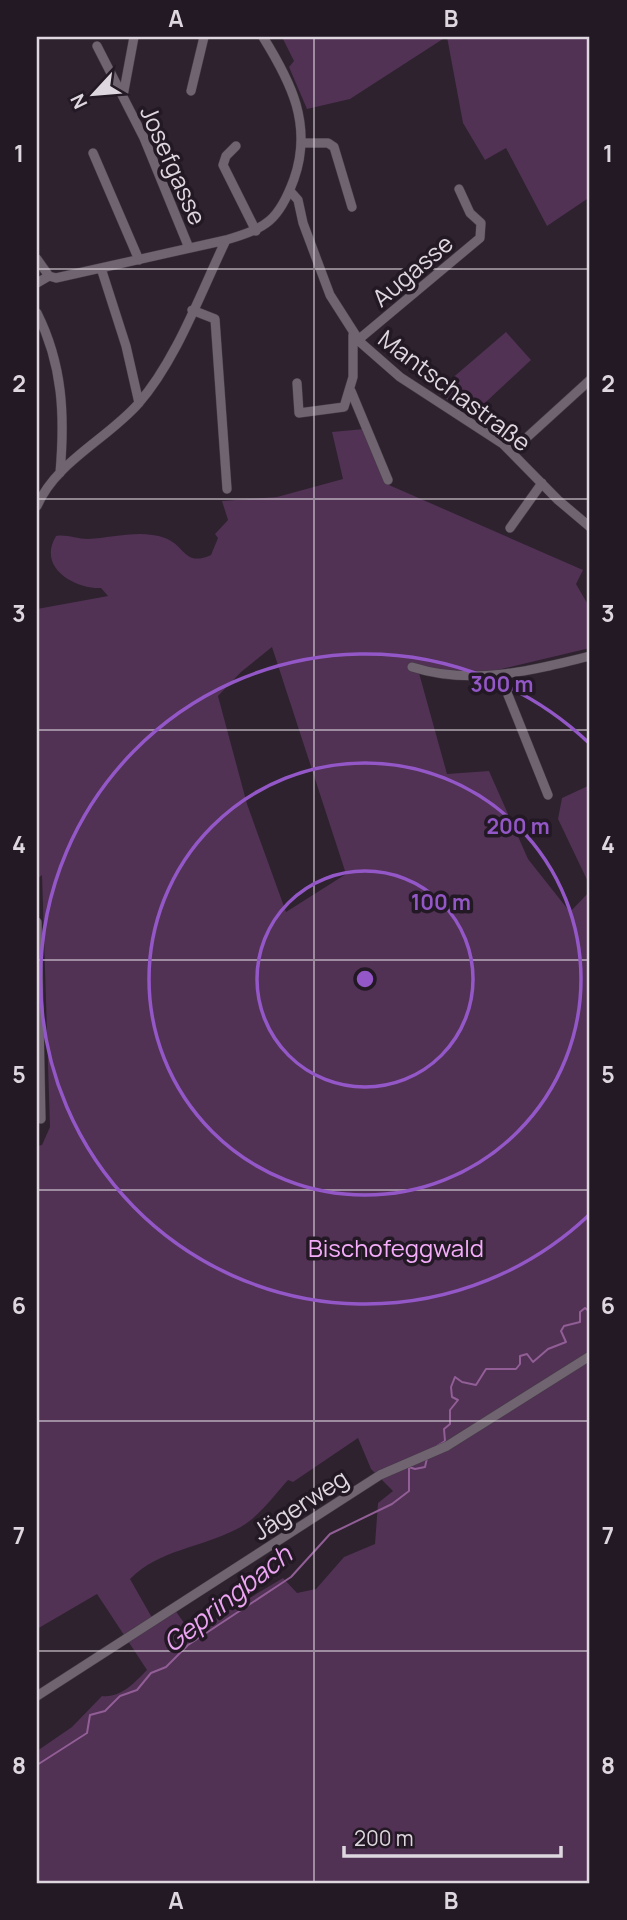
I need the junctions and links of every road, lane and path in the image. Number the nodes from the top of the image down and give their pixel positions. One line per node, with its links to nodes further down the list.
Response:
1 (134, 37): 6 (street, Josefgasse)
2 (204, 37): 5 (street)
3 (263, 37): 7 (street)
4 (97, 46): 6 (street, Josefgasse)
5 (191, 91)
6 (122, 98): 15 (street, Josefgasse)
7 (302, 143): 11 (street); 12 (street)
8 (236, 146): 13 (street)
9 (93, 153): 17 (street)
10 (460, 189): 23 (street, Augasse)
11 (290, 191): 13 (street); 23 (street, Mantschastraße)
12 (352, 207)
13 (256, 231): 14 (street)
14 (226, 240): 15 (street); 21 (street)
15 (189, 248): 17 (street)
16 (37, 259): 19 (street)
17 (139, 260): 18 (street)
18 (102, 268): 19 (street); 27 (street)
19 (49, 276): 20 (street)
20 (37, 283)
21 (192, 310): 27 (street); 32 (street)
22 (37, 313): 29 (street)
23 (355, 337): 26 (street); 28 (street, Mantschastraße)
24 (590, 380): 28 (street)
25 (297, 383): 26 (street)
26 (351, 391): 30 (street)
27 (139, 403): 29 (street)
28 (512, 451): 31 (street, Mantschastraße)
29 (60, 473): 33 (street)
30 (388, 480)
31 (542, 483): 34 (street, Mantschastraße); 35 (street)
32 (227, 489)
33 (38, 501)
34 (590, 527)
35 (510, 528)
36 (590, 656): 38 (street)
37 (412, 667): 38 (street)
38 (500, 675): 39 (street)
39 (548, 795)
40 (37, 922): 41 (street)
41 (41, 1119)
42 (590, 1356): 43 (street, Jägerweg)
43 (37, 1696)

